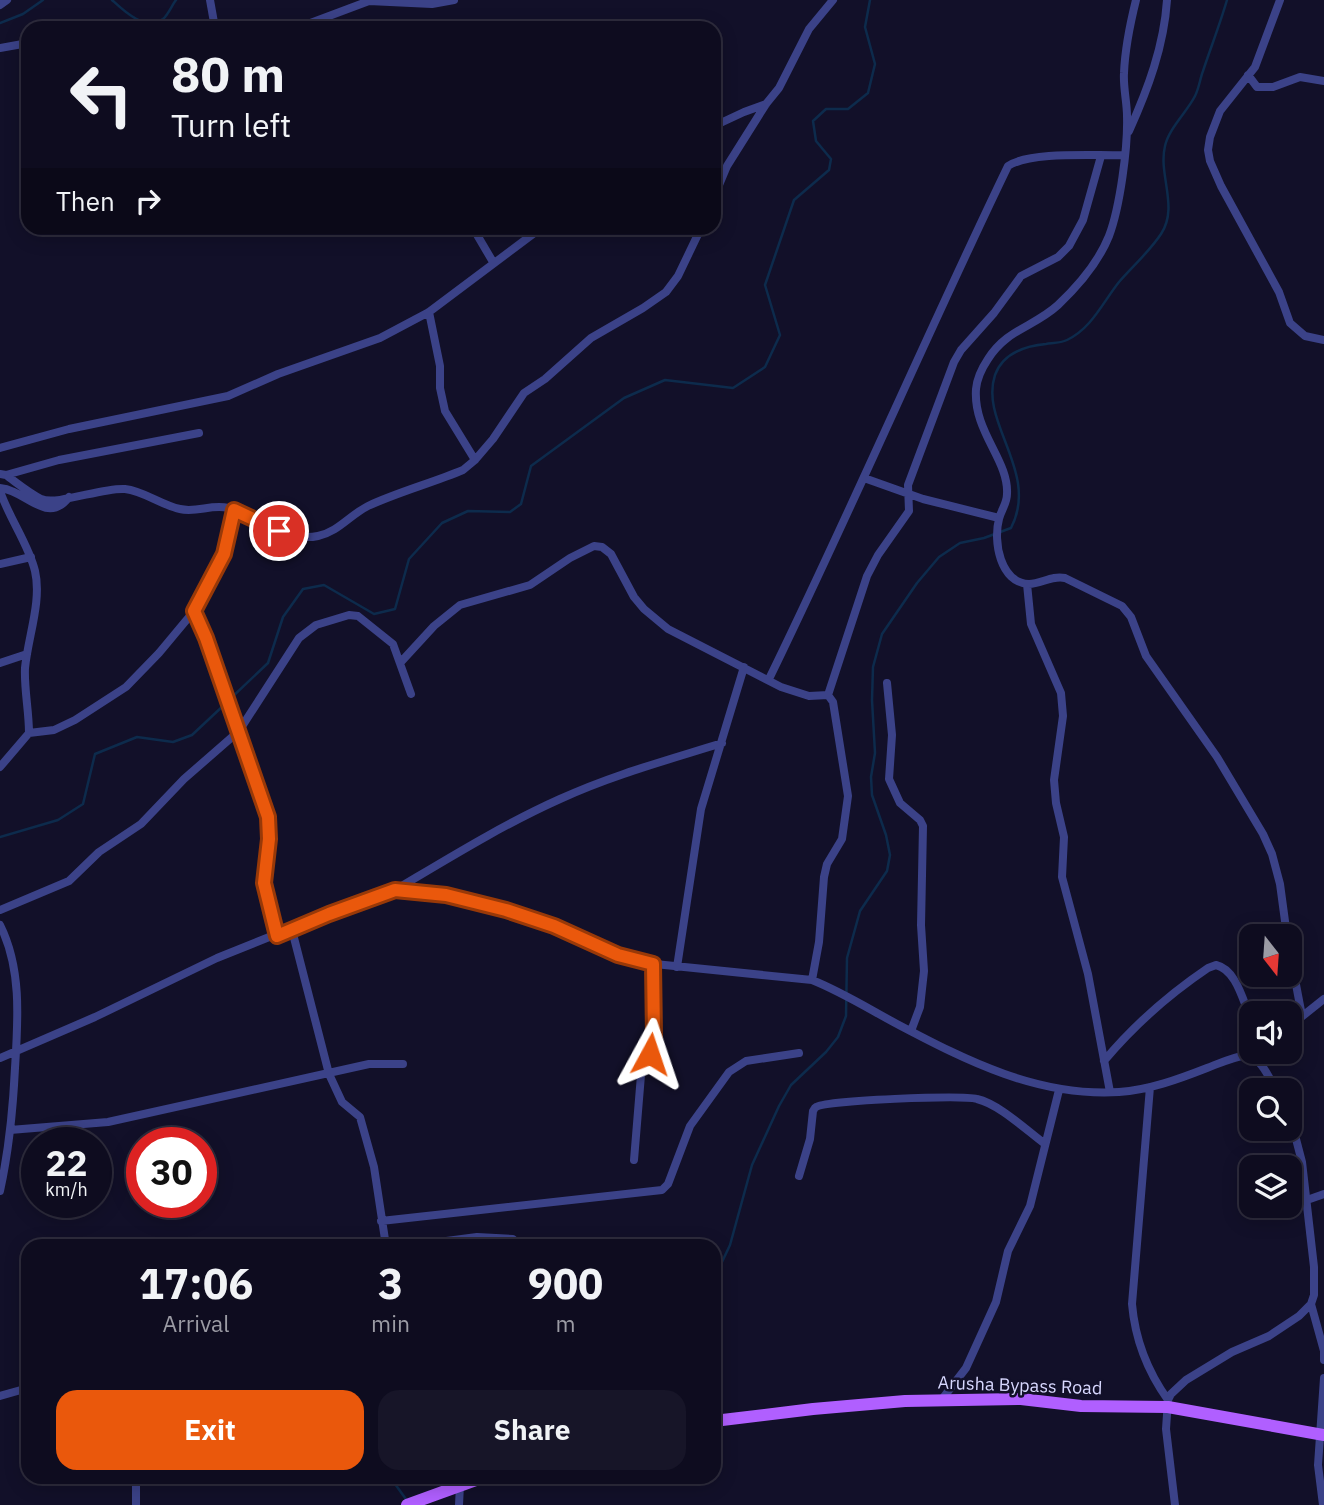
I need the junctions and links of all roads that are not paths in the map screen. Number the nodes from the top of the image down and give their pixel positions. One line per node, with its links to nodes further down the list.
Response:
1 (7, 0): 8 (street)
2 (210, 0): 9 (street)
3 (454, 0): 10 (street)
4 (833, 0): 17 (street)
5 (1136, 0): 19 (street)
6 (1167, 0): 19 (street)
7 (1280, 0): 13 (street)
8 (0, 5)
9 (214, 21)
10 (316, 21)
11 (21, 44): 12 (street)
12 (0, 48)
13 (1248, 75): 15 (street); 16 (street)
14 (1324, 81): 15 (street)
15 (1257, 88): 16 (street)
16 (1235, 92): 28 (street)
17 (766, 104): 18 (street); 22 (street)
18 (721, 122)
19 (1127, 134): 20 (street)
20 (1124, 155): 21 (street); 39 (street)
21 (1101, 156): 33 (street); 35 (street)
22 (721, 180)
23 (477, 235): 26 (street)
24 (531, 235): 26 (street)
25 (698, 235): 31 (street)
26 (493, 262): 27 (street)
27 (429, 312): 30 (street); 31 (street)
28 (1324, 340)
29 (199, 433): 32 (street)
30 (0, 448)
31 (475, 460): 37 (street)
32 (3, 474): 36 (street)
33 (864, 478): 35 (street); 48 (street)
34 (0, 490): 36 (street); 38 (street)
35 (907, 493): 39 (street); 51 (street)
36 (69, 497): 37 (street)
37 (234, 510): 43 (street)
38 (4, 515): 40 (street)
39 (999, 518): 42 (street)
40 (32, 557): 41 (street); 44 (street)
41 (0, 564)
42 (1027, 584): 60 (street); 75 (street)
43 (194, 611): 52 (street); 53 (street)
44 (26, 654): 45 (street); 53 (street)
45 (0, 663)
46 (400, 663): 47 (street); 50 (street); 52 (street)
47 (744, 667): 48 (street); 54 (street)
48 (769, 679): 51 (street)
49 (887, 683): 70 (street)
50 (411, 694)
51 (828, 695): 66 (street)
52 (239, 731): 59 (street); 63 (street)
53 (29, 733): 55 (street)
54 (722, 743): 56 (street); 65 (street)
55 (0, 767)
56 (427, 872): 57 (street); 58 (street)
57 (395, 890): 58 (street); 62 (street)
58 (420, 893): 64 (street)
59 (0, 910)
60 (1285, 924)
61 (0, 925): 71 (street)
62 (292, 930): 63 (street); 77 (street)
63 (277, 936): 71 (street)
64 (653, 964): 65 (street); 84 (street)
65 (677, 967): 66 (street)
66 (812, 980): 70 (street)
67 (1324, 999): 69 (street)
68 (1243, 1001): 75 (street)
69 (1302, 1016)
70 (911, 1031): 79 (street)
71 (16, 1051): 74 (street); 81 (street)
72 (799, 1053): 89 (street)
73 (1239, 1056): 78 (street)
74 (0, 1058)
75 (1104, 1061): 80 (street)
76 (402, 1064): 77 (street)
77 (329, 1074): 81 (street); 89 (street)
78 (1150, 1087): 80 (street); 99 (street)
79 (1059, 1090): 80 (street); 83 (street)
80 (1110, 1092)
81 (10, 1130): 86 (street)
82 (1297, 1141): 88 (street)
83 (1045, 1144): 85 (street); 98 (street)
84 (634, 1160)
85 (799, 1177)
86 (0, 1191)
87 (1324, 1194): 88 (street)
88 (1307, 1200): 93 (street)
89 (381, 1221): 90 (street)
90 (385, 1239)
91 (468, 1239): 92 (street)
92 (514, 1239)
93 (1311, 1304): 94 (street); 99 (street)
94 (1324, 1360)
95 (1324, 1378): 101 (street)
96 (21, 1390): 97 (street)
97 (0, 1396)
98 (943, 1398): 99 (main road, Arusha Bypass Road); 100 (main road, Arusha Bypass Road)
99 (1168, 1404): 101 (main road, Arusha Bypass Road); 108 (street)
100 (721, 1420)
101 (1322, 1434): 109 (street)
102 (136, 1484): 105 (street)
103 (463, 1484): 104 (main road)
104 (460, 1485): 106 (main road); 107 (street)
105 (136, 1505)
106 (407, 1505)
107 (459, 1505)
108 (1175, 1505)
109 (1323, 1505)

